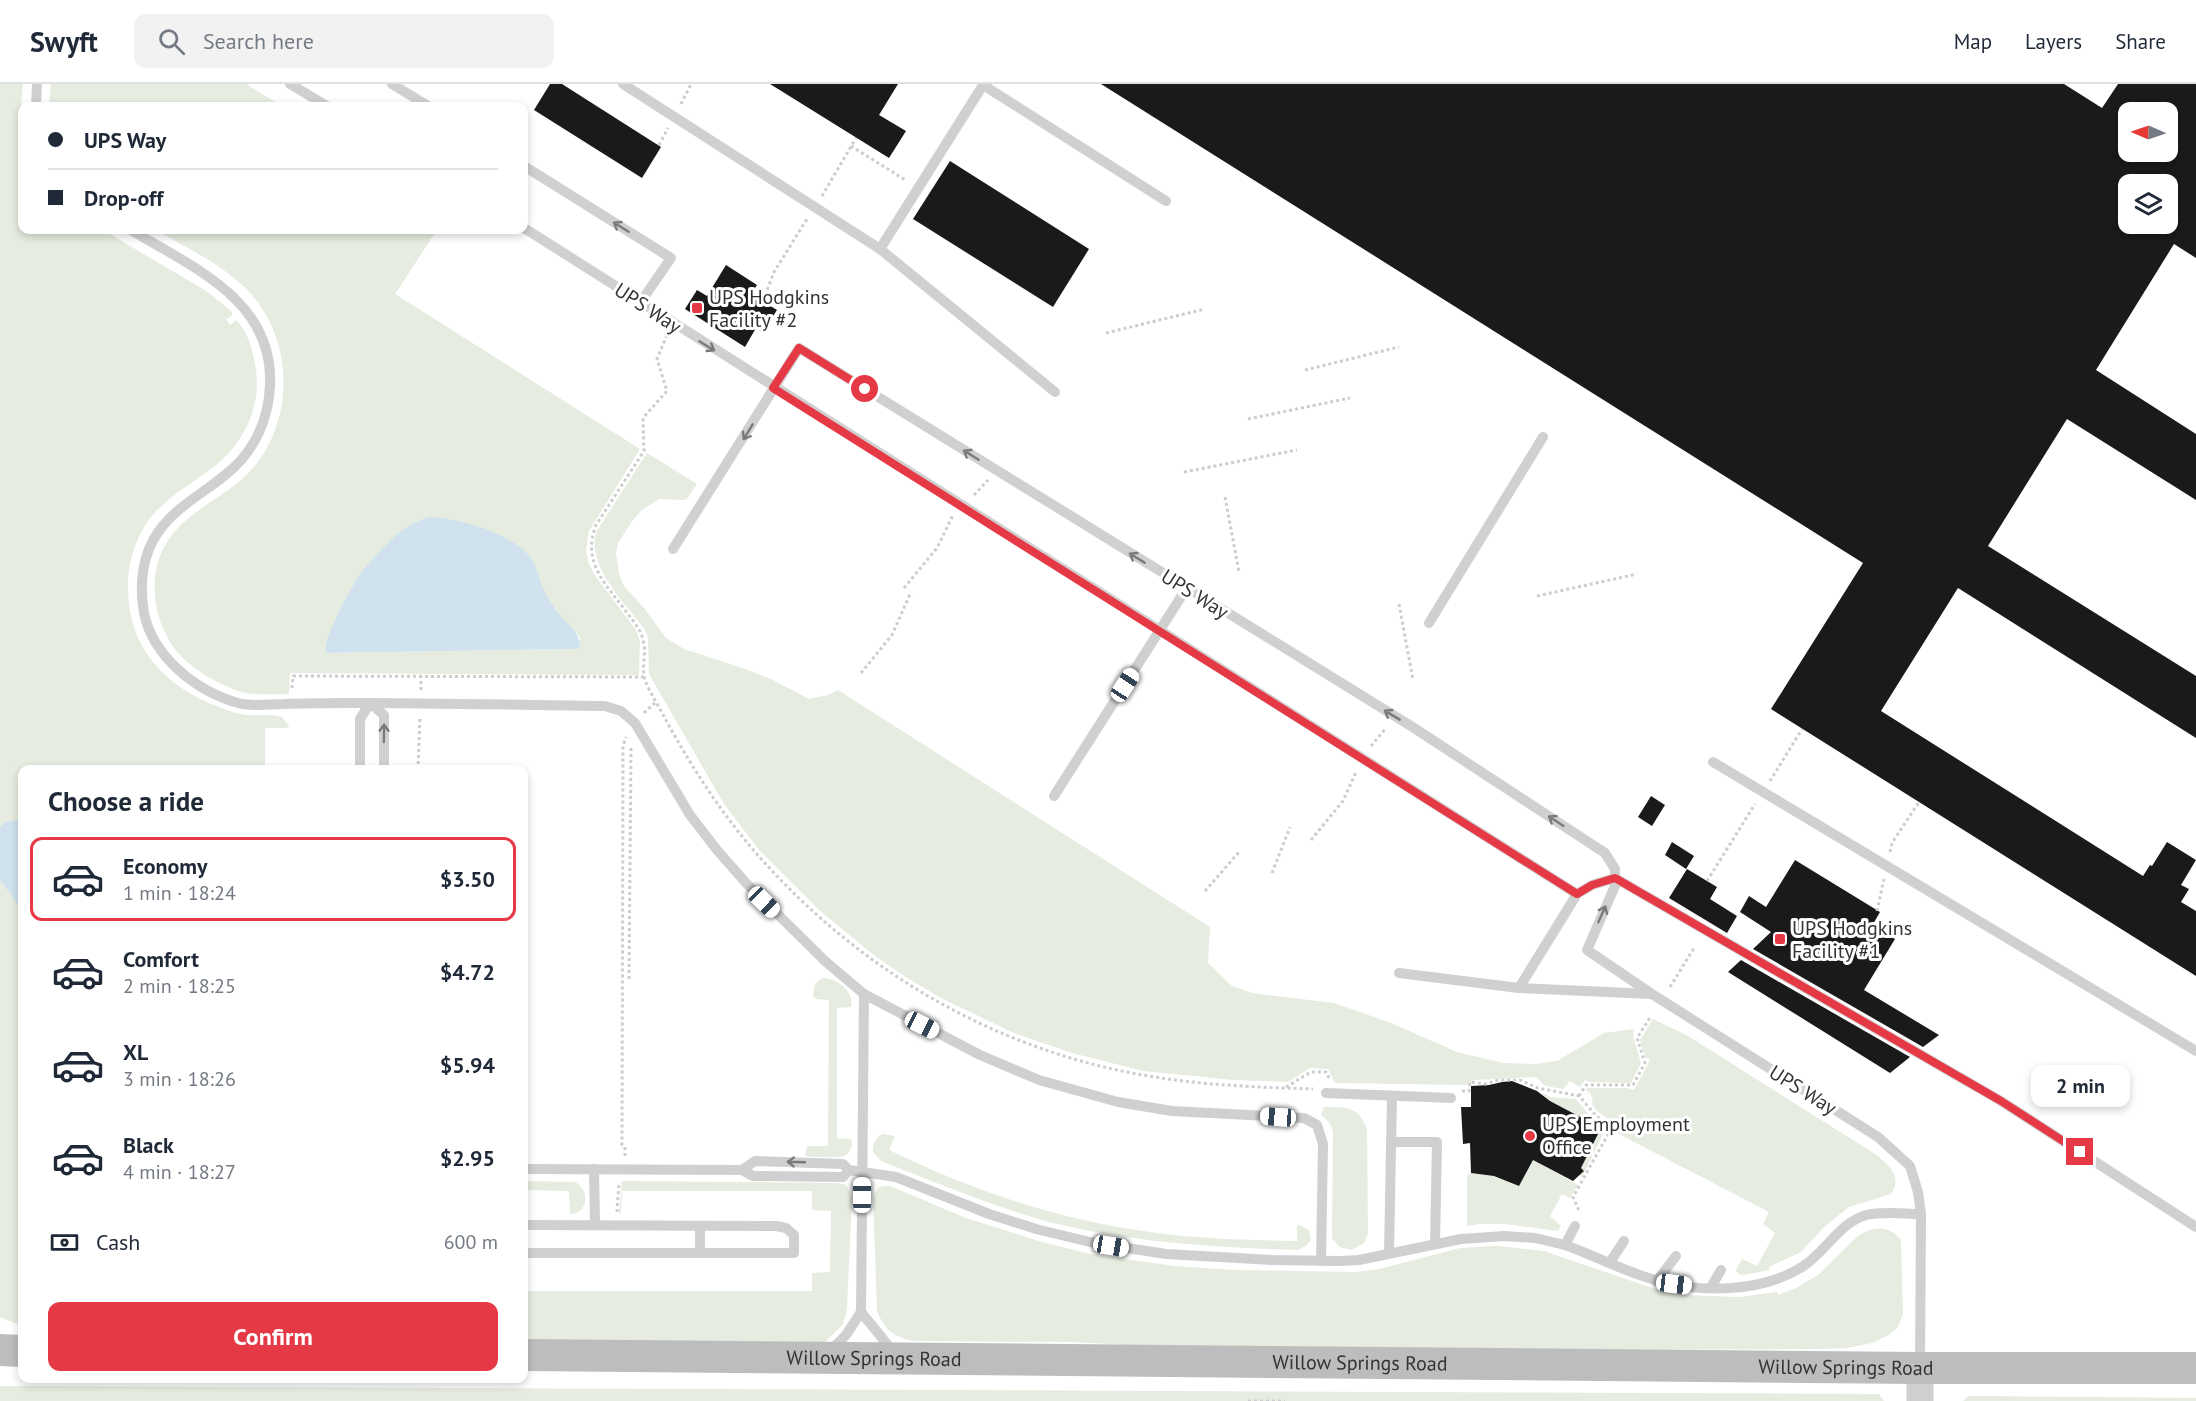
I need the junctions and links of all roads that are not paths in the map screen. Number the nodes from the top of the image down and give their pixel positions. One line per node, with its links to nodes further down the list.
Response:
1 (37, 84): 5 (lane)
2 (290, 84): 6 (lane)
3 (392, 84): 7 (lane)
4 (623, 84): 12 (lane)
5 (36, 102)
6 (320, 102)
7 (421, 102)
8 (528, 169): 13 (lane, one-way to 8)
9 (1166, 201): 12 (lane)
10 (528, 231): 13 (lane, UPS Way)
11 (138, 234): 21 (lane)
12 (880, 249): 15 (lane)
13 (640, 303): 14 (lane, UPS Way, one-way to 14)
14 (773, 388): 17 (lane, UPS Way, one-way to 17); 18 (lane, UPS Way, one-way to 14); 20 (lane, UPS Way)
15 (1055, 392)
16 (1543, 437): 19 (lane)
17 (673, 549)
18 (1186, 589): 20 (lane); 26 (lane, UPS Way, one-way to 18)
19 (1429, 623)
20 (1159, 631): 25 (lane); 27 (lane, UPS Way)
21 (370, 703): 23 (lane); 24 (lane, one-way to 21); 30 (lane)
22 (1713, 762): 32 (lane)
23 (360, 765)
24 (384, 765)
25 (1054, 796)
26 (1615, 878): 27 (lane); 31 (lane, UPS Way, one-way to 26); 45 (lane)
27 (1577, 894): 29 (lane)
28 (1399, 973): 29 (lane)
29 (1519, 988): 31 (lane)
30 (864, 994): 39 (lane); 53 (lane)
31 (1652, 994): 40 (lane, UPS Way)
32 (2196, 1051)
33 (1326, 1093): 34 (lane)
34 (1392, 1096): 35 (lane); 36 (lane)
35 (1451, 1098)
36 (1391, 1142): 47 (lane); 51 (lane)
37 (528, 1169): 38 (lane)
38 (594, 1169): 39 (lane); 42 (lane)
39 (862, 1171): 53 (lane); 58 (lane)
40 (1921, 1214): 57 (lane); 64 (lane, UPS Way)
41 (528, 1225): 42 (lane)
42 (595, 1226): 43 (lane)
43 (700, 1226): 50 (lane); 50 (lane)
44 (1575, 1226): 48 (lane)
45 (2196, 1227)
46 (1624, 1241): 54 (lane)
47 (1435, 1244): 48 (lane); 51 (lane)
48 (1565, 1245): 54 (lane)
49 (528, 1253): 50 (lane)
50 (700, 1253)
51 (1389, 1253): 53 (lane)
52 (1676, 1256): 56 (lane)
53 (1321, 1261)
54 (1610, 1262): 56 (lane)
55 (1721, 1270): 57 (lane)
56 (1658, 1281): 57 (lane)
57 (1711, 1287)
58 (861, 1312): 62 (lane); 63 (lane)
59 (0, 1350): 60 (main road)
60 (18, 1351)
61 (528, 1355): 62 (main road, Willow Springs Road)
62 (824, 1358): 63 (main road, Willow Springs Road)
63 (898, 1359): 64 (main road, Willow Springs Road)
64 (1920, 1368): 65 (main road, Willow Springs Road); 66 (street)
65 (2196, 1368)
66 (1920, 1401)

